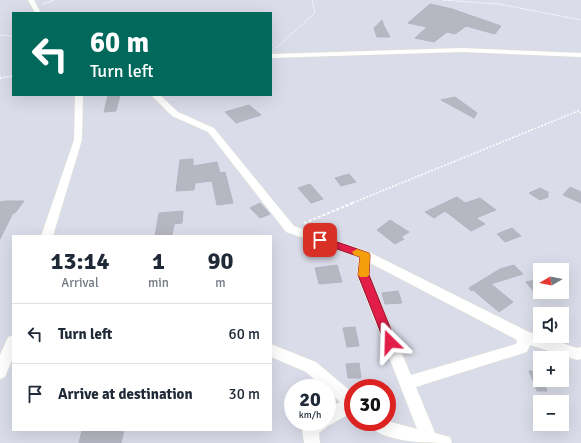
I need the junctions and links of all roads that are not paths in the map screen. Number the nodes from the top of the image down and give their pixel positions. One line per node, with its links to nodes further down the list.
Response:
1 (31, 0): 2 (street)
2 (37, 12)
3 (581, 55): 4 (street)
4 (272, 56)
5 (79, 96): 7 (street)
6 (156, 96): 8 (street)
7 (47, 235)
8 (365, 255): 9 (street); 14 (street)
9 (525, 337): 12 (street); 14 (street)
10 (12, 343): 13 (street)
11 (272, 350): 15 (street)
12 (581, 354)
13 (0, 372)
14 (407, 383): 18 (street)
15 (344, 395)
16 (310, 431): 19 (street)
17 (390, 431): 18 (street)
18 (437, 441)
19 (312, 443)

